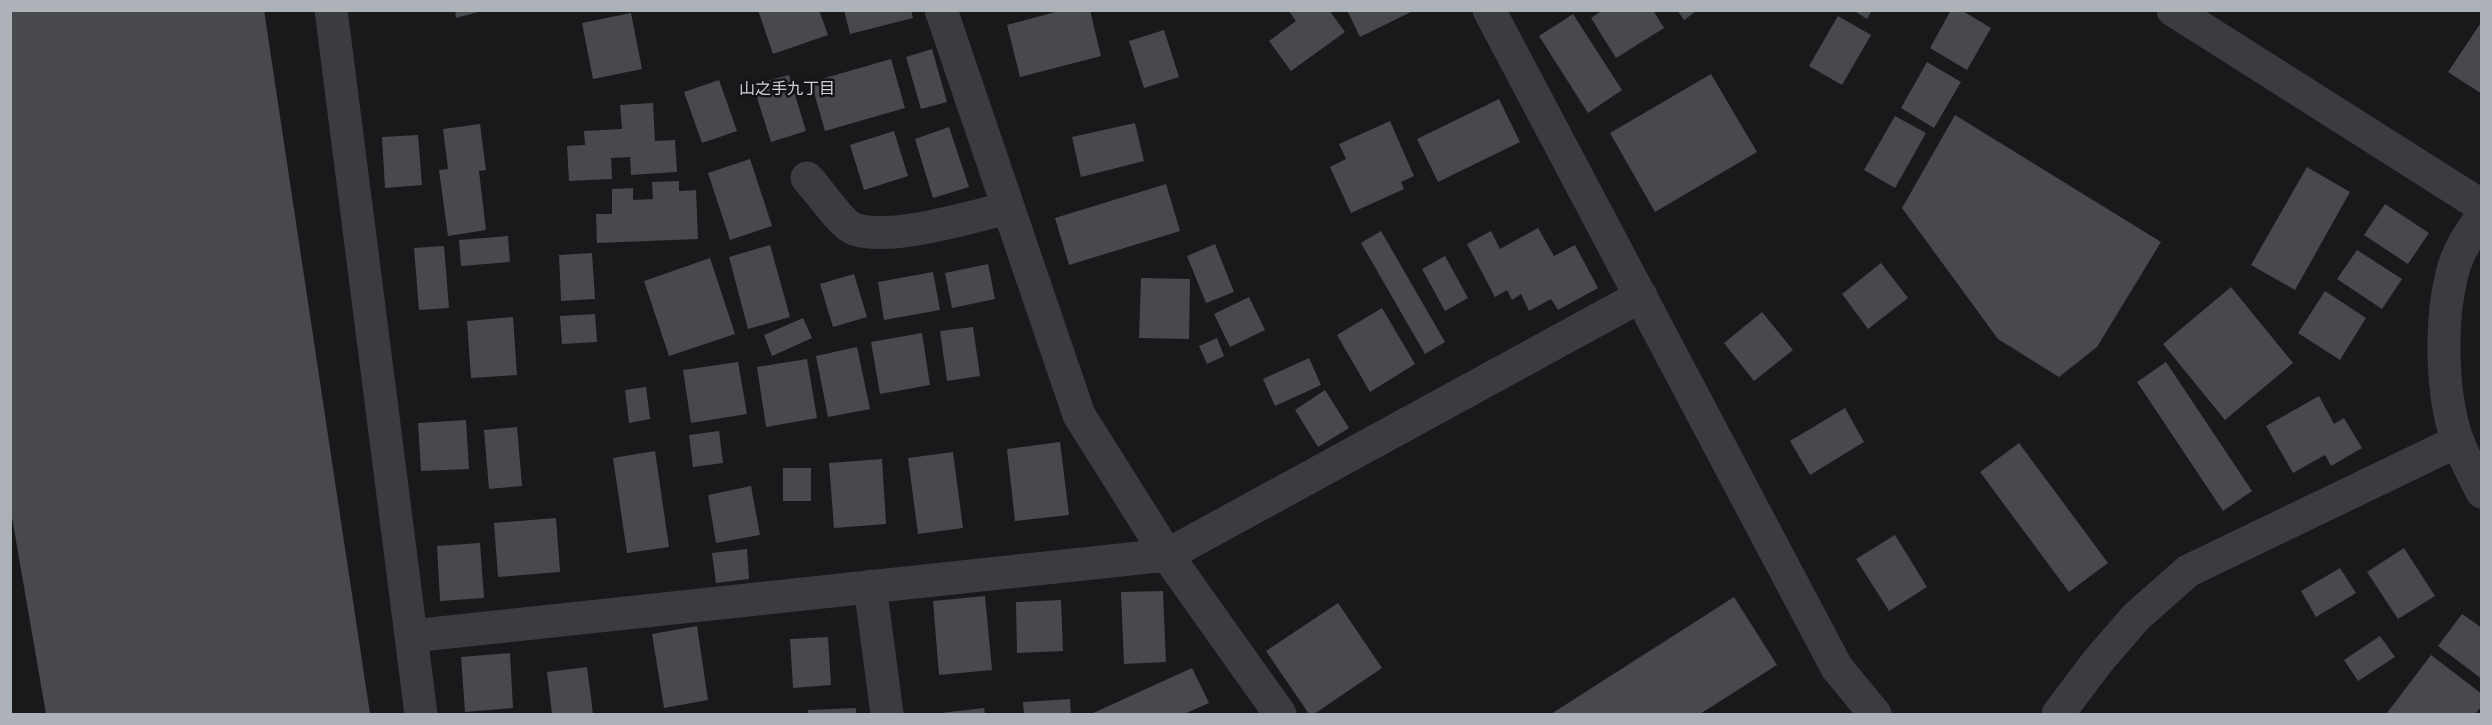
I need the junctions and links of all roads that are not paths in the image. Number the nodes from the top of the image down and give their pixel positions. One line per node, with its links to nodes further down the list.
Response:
1 (331, 10): 14 (street)
2 (941, 10): 7 (street)
3 (1489, 10): 9 (street)
4 (2173, 10): 6 (street)
5 (807, 178): 7 (street)
6 (2481, 206)
7 (1008, 208): 12 (street)
8 (2481, 217): 10 (street)
9 (1641, 296): 12 (street); 18 (street)
10 (2458, 441): 11 (street); 19 (street)
11 (2481, 492)
12 (1167, 555): 13 (street); 17 (street)
13 (870, 586): 14 (street); 16 (street)
14 (412, 636): 15 (street)
15 (421, 714)
16 (887, 714)
17 (1280, 714)
18 (1875, 714)
19 (2058, 714)

